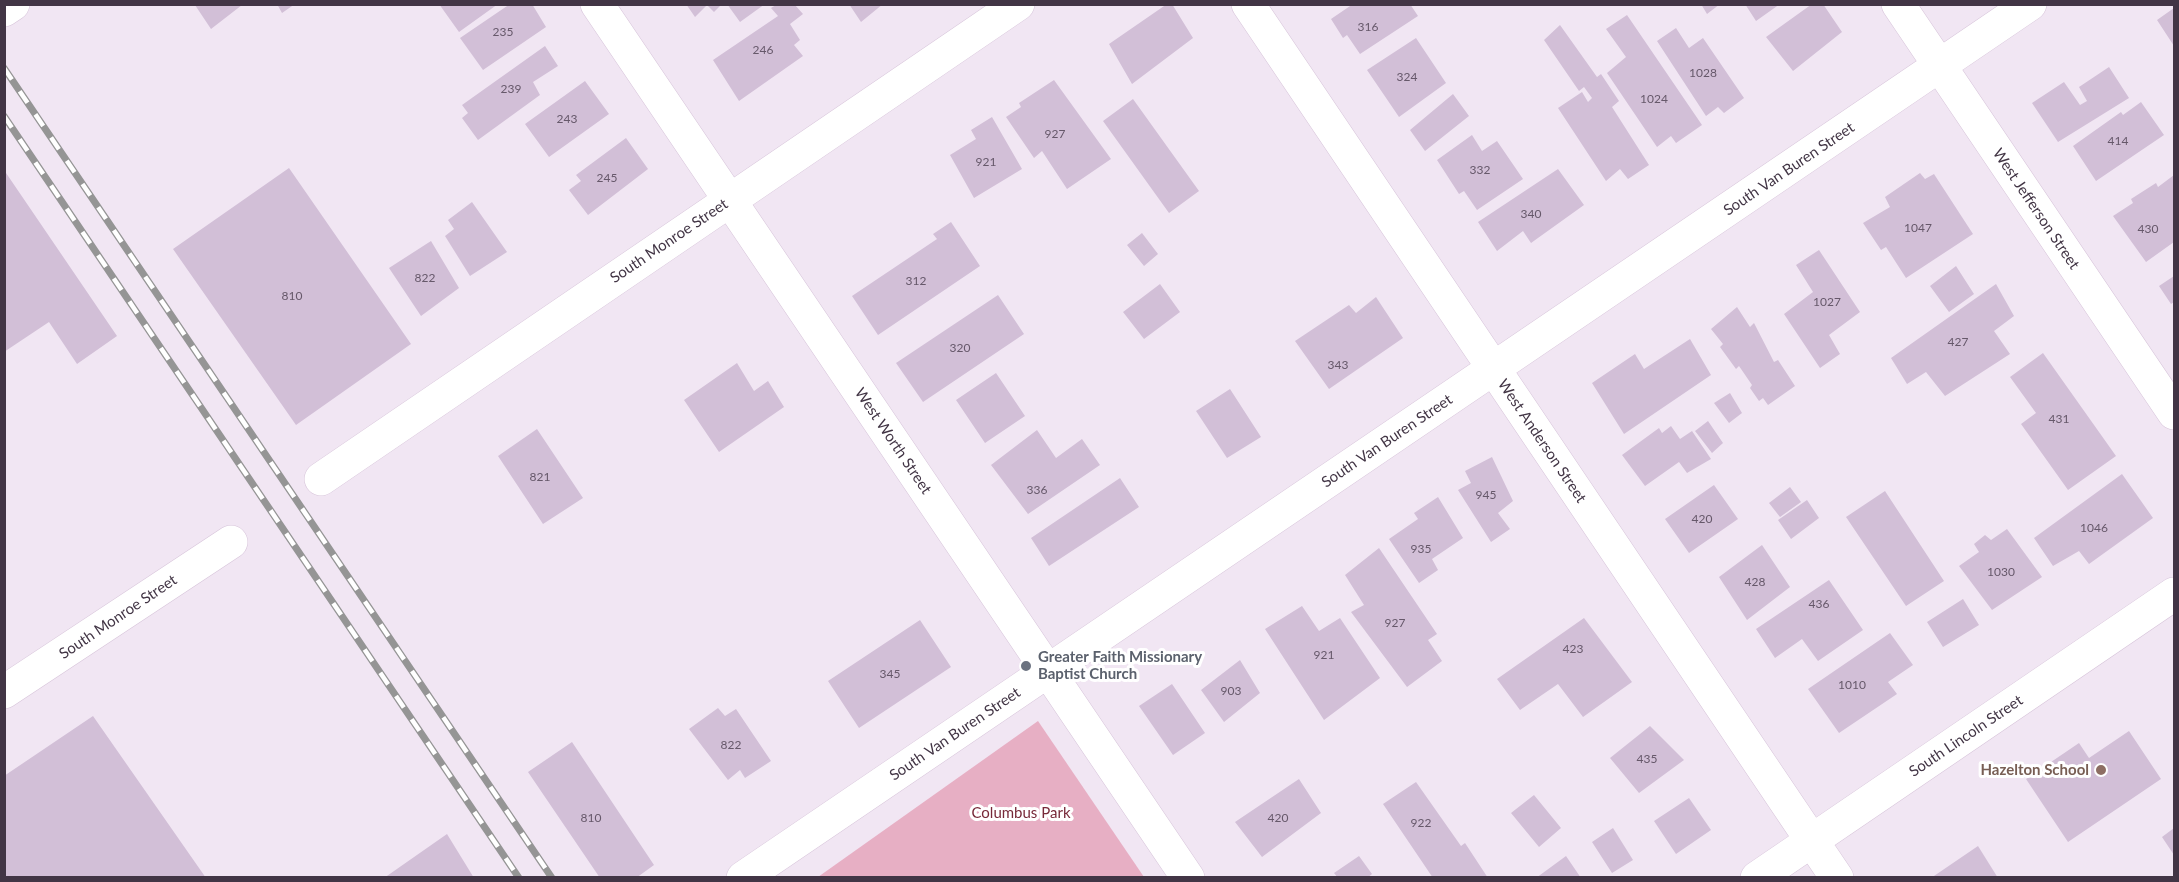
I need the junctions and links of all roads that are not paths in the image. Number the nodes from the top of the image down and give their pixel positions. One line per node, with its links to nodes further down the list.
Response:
1 (13, 4): 7 (street)
2 (597, 4): 9 (street, West Worth Street)
3 (1018, 4): 9 (street, South Monroe Street)
4 (1248, 4): 10 (street, West Anderson Street)
5 (1898, 4): 8 (street, West Jefferson Street)
6 (2030, 4): 8 (street, South Van Buren Street)
7 (4, 10)
8 (1940, 66): 10 (street, South Van Buren Street); 11 (street, West Jefferson Street)
9 (730, 201): 12 (street, South Monroe Street); 15 (street, West Worth Street)
10 (1494, 369): 15 (street, South Van Buren Street); 17 (street, West Anderson Street)
11 (2175, 413)
12 (321, 479)
13 (231, 542): 16 (street, South Monroe Street)
14 (2175, 594): 17 (street, South Lincoln Street)
15 (1048, 670): 18 (street, South Van Buren Street); 19 (street, West Worth Street)
16 (4, 692)
17 (1812, 840): 20 (street, South Lincoln Street); 21 (street, West Anderson Street)
18 (743, 878)
19 (1188, 878)
20 (1757, 878)
21 (1837, 878)

